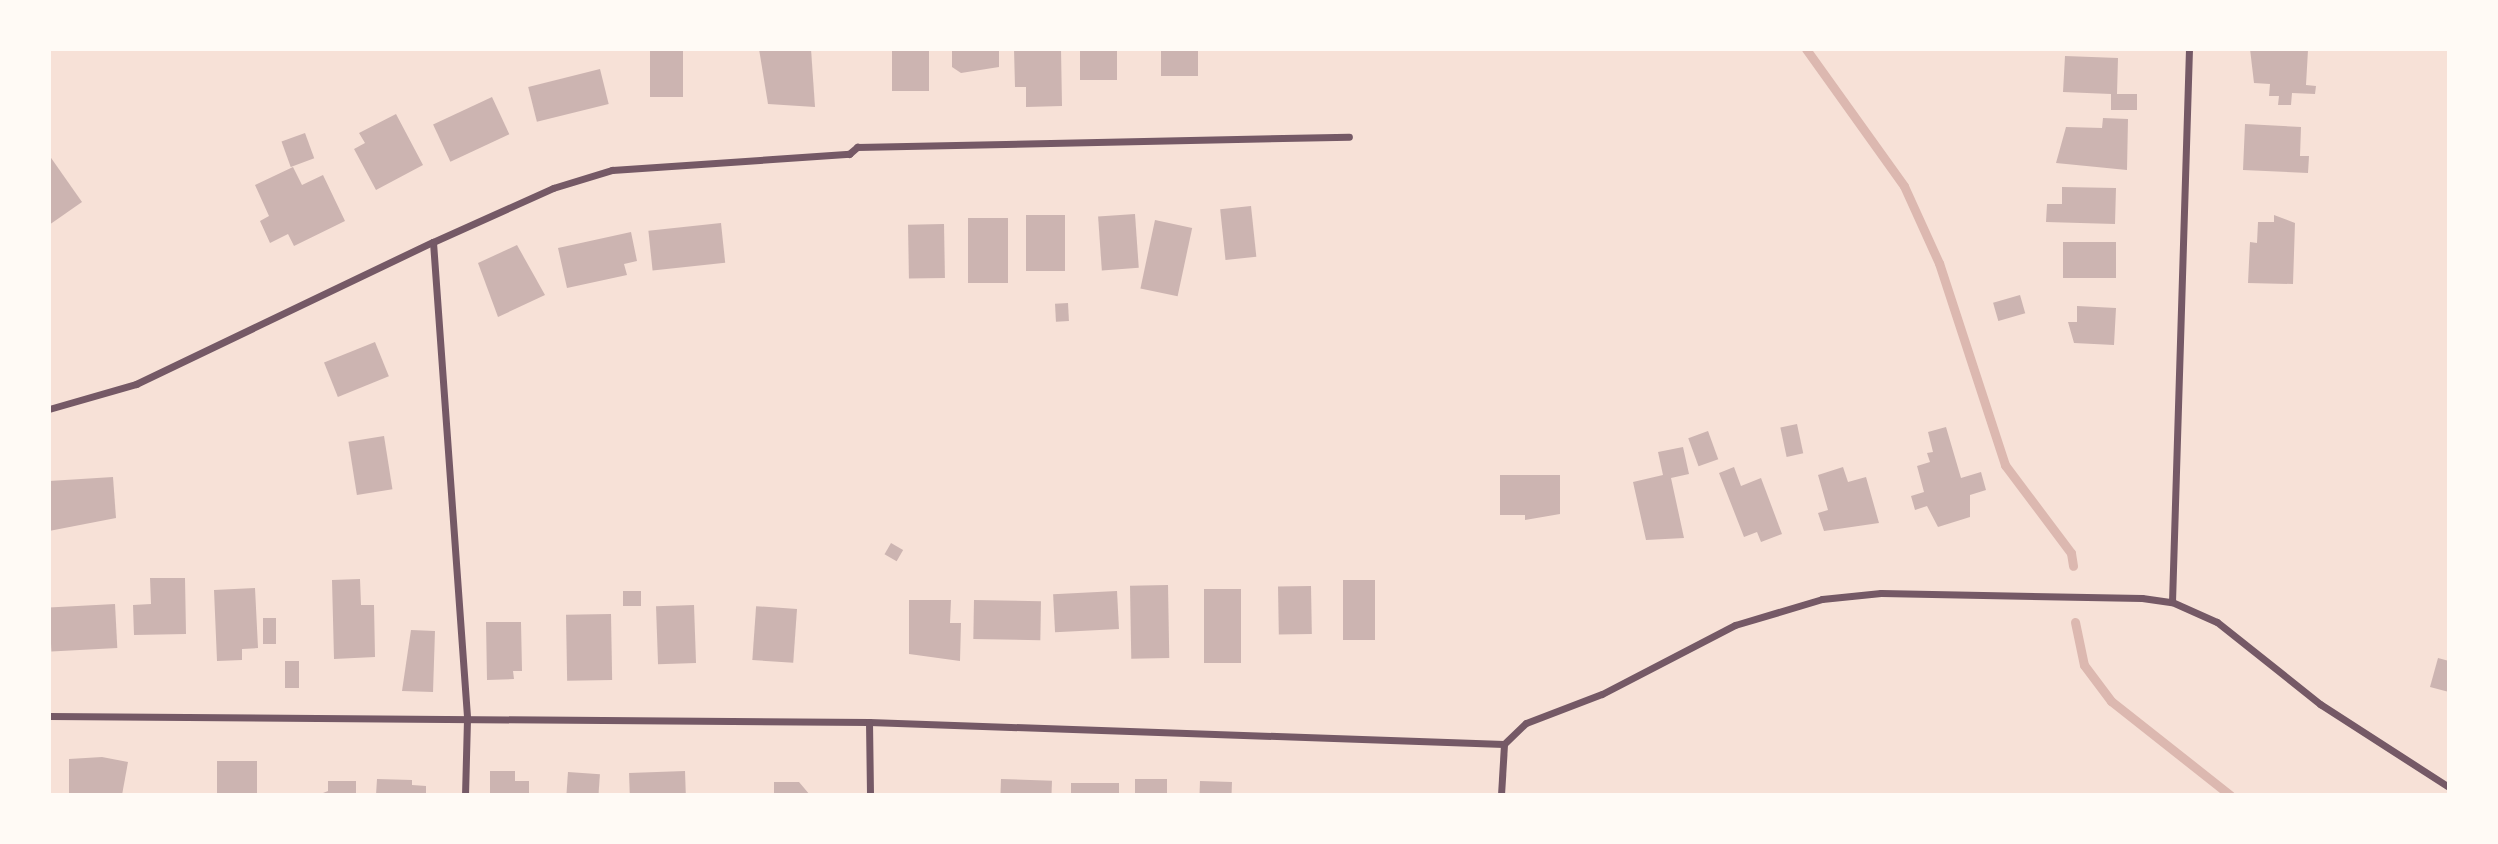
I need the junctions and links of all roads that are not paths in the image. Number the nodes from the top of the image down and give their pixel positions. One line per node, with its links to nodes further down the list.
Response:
1 (2189, 49): 5 (street)
2 (1349, 136): 3 (street)
3 (433, 242): 4 (street); 7 (street)
4 (49, 409)
5 (2172, 602): 9 (street); 10 (street)
6 (49, 716): 7 (street)
7 (467, 719): 8 (street); 11 (street)
8 (869, 722): 9 (street); 12 (street)
9 (1504, 744): 13 (street)
10 (2449, 787)
11 (465, 795)
12 (870, 795)
13 (1501, 795)

